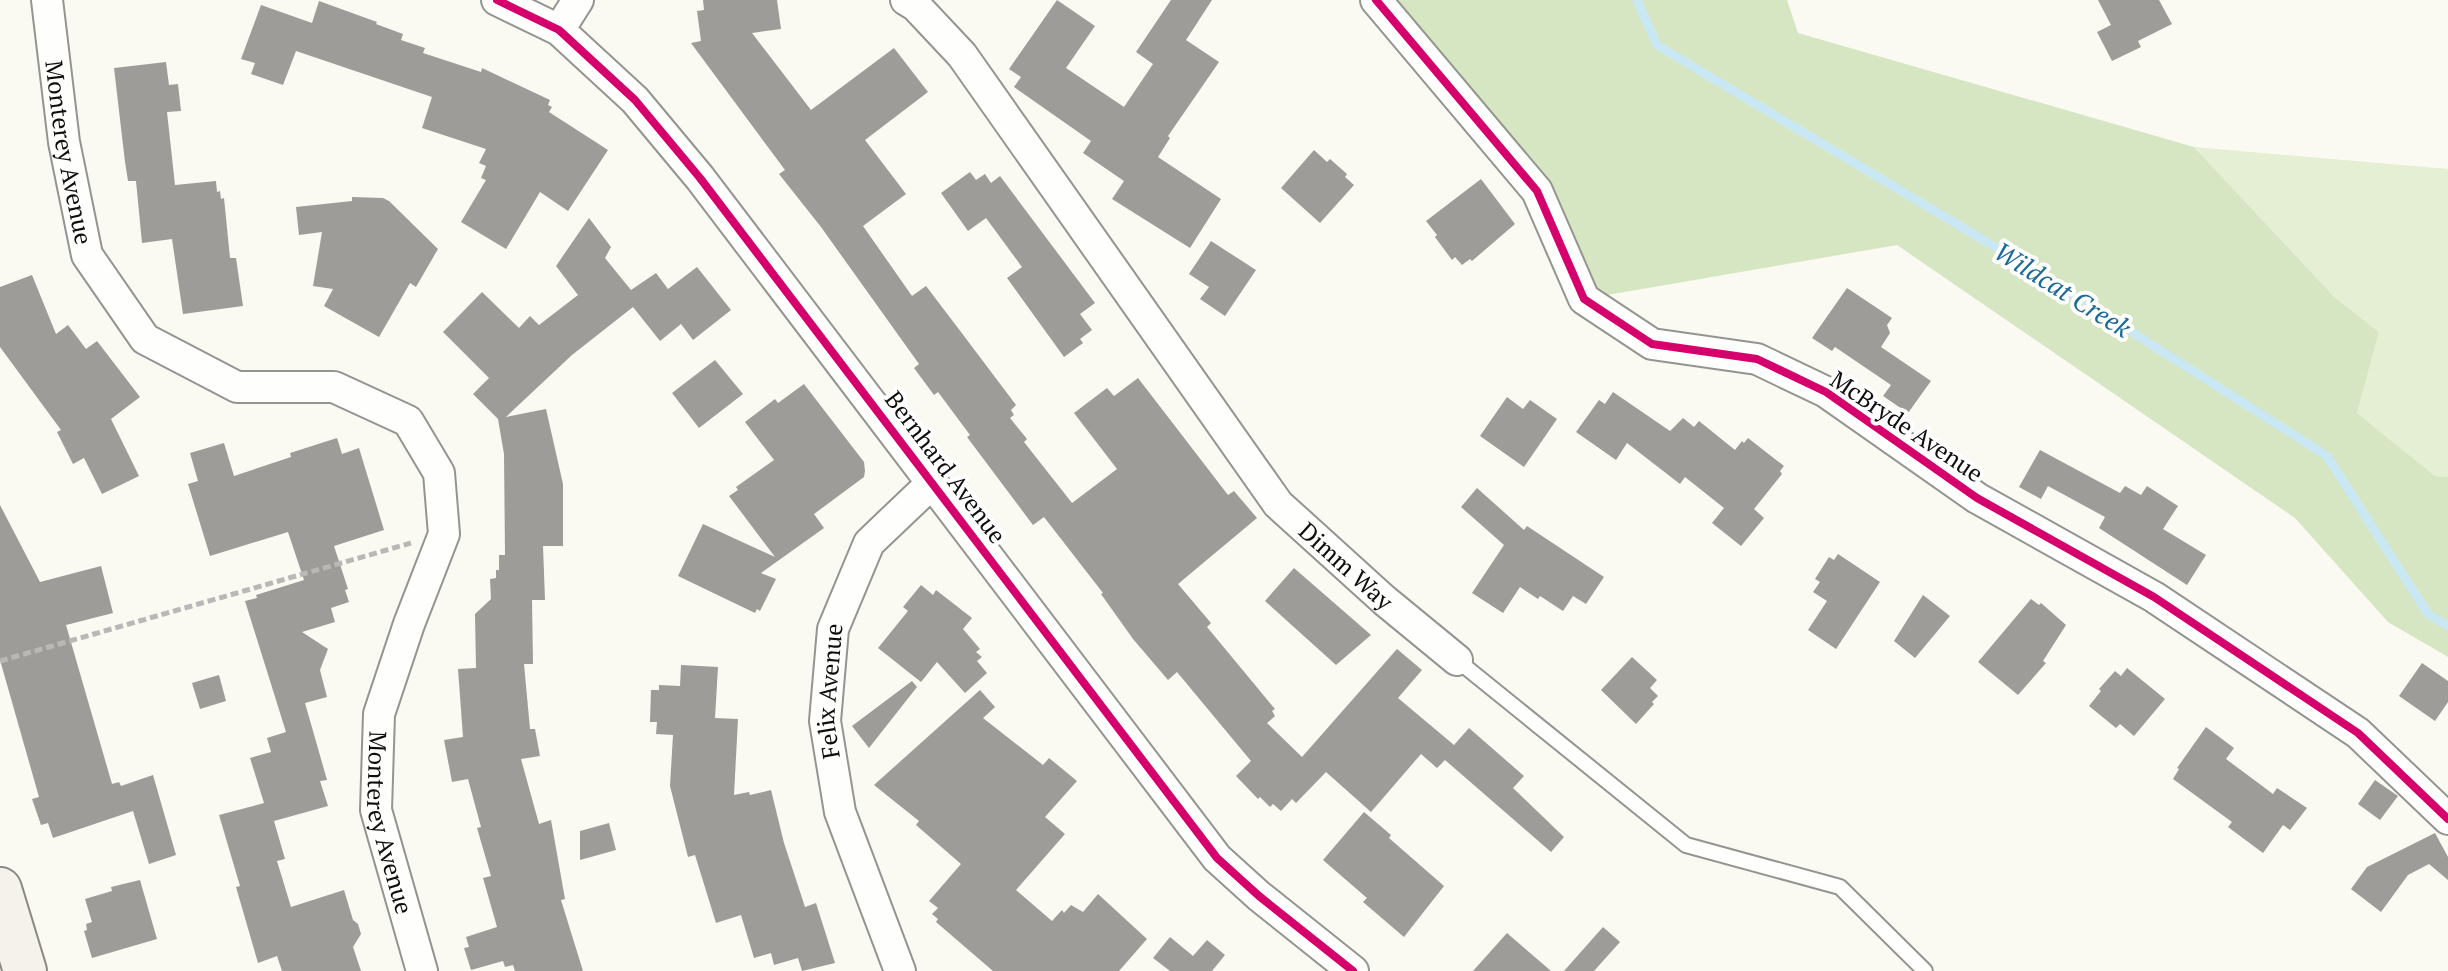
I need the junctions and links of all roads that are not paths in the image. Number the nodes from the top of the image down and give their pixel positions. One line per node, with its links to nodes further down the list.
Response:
1 (47, 0): 12 (street, Monterey Avenue)
2 (497, 0): 6 (street, Bernhard Avenue)
3 (578, 0): 6 (street)
4 (906, 0): 8 (street, Dimm Way)
5 (1376, 0): 9 (street, McBryde Avenue)
6 (559, 30): 7 (street, Bernhard Avenue)
7 (933, 482): 13 (street, Felix Avenue); 14 (street, Bernhard Avenue)
8 (1457, 660): 15 (lane, Dimm Way)
9 (2448, 819)
10 (0, 889): 11 (main road)
11 (25, 971)
12 (422, 971)
13 (900, 971)
14 (1353, 971)
15 (1925, 971)

